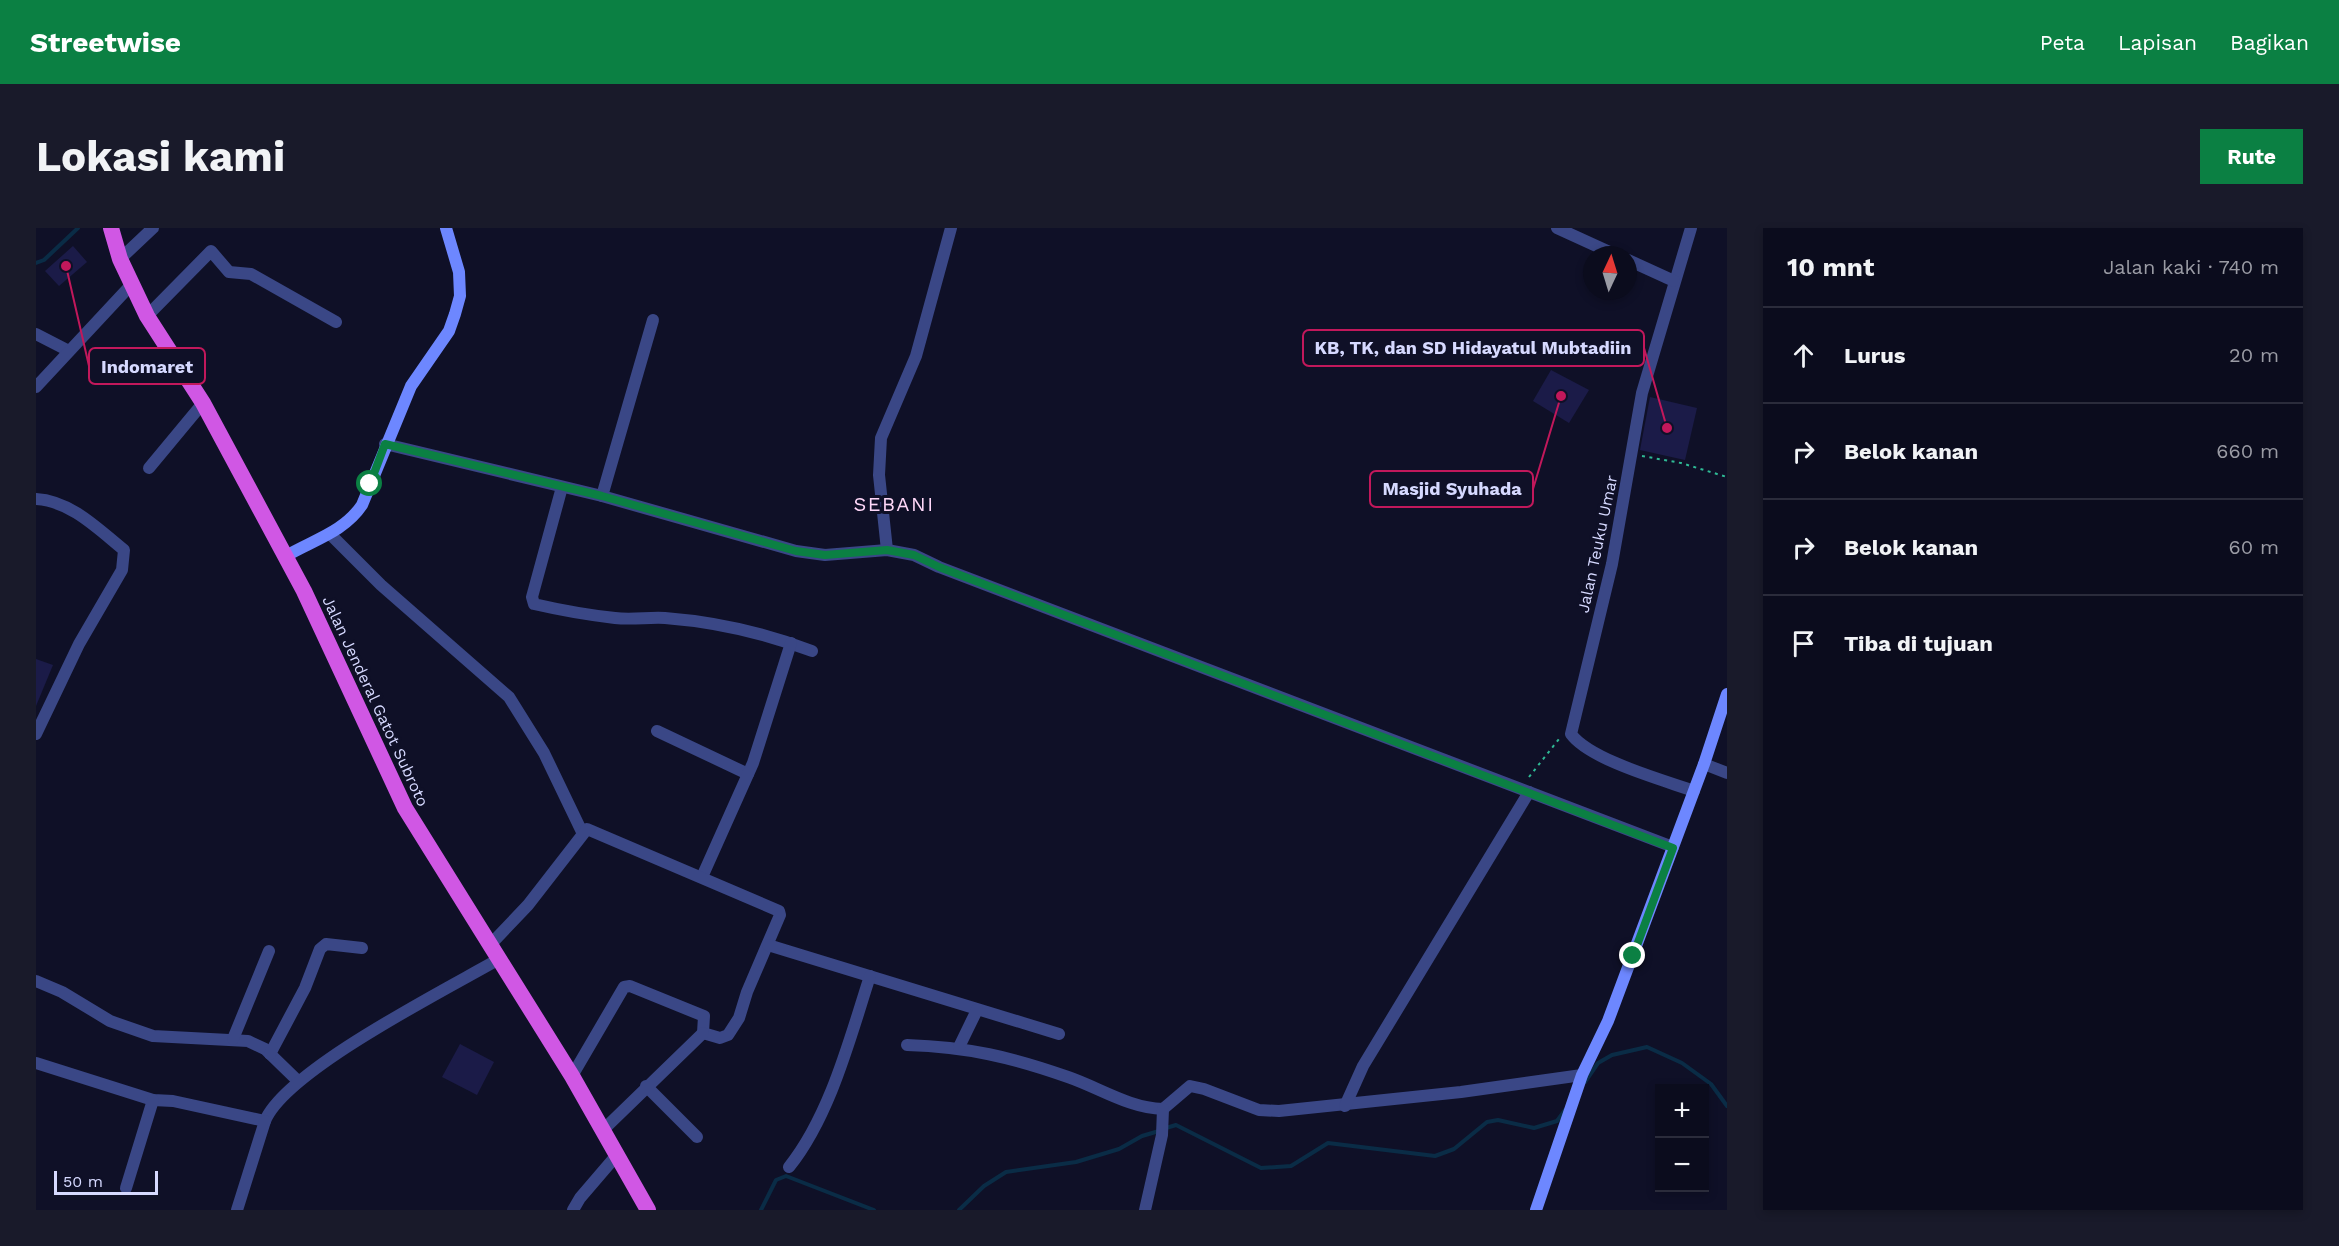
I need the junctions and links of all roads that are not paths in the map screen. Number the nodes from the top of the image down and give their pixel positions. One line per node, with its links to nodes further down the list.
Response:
1 (111, 228): 8 (highway, Jalan Jenderal Gatot Subroto)
2 (153, 228): 8 (street)
3 (446, 228): 19 (main road)
4 (951, 228): 25 (street)
5 (1557, 228): 7 (street)
6 (1691, 228): 10 (street, Jalan Teuku Umar)
7 (1596, 246)
8 (120, 259): 11 (highway, Jalan Jenderal Gatot Subroto)
9 (1637, 264): 10 (street)
10 (1674, 281): 36 (street, Jalan Teuku Umar)
11 (131, 285): 12 (highway, Jalan Jenderal Gatot Subroto); 16 (street)
12 (147, 316): 14 (street); 18 (highway, Jalan Jenderal Gatot Subroto)
13 (653, 320): 22 (street)
14 (336, 322)
15 (36, 334): 16 (street)
16 (69, 351): 17 (street)
17 (36, 387)
18 (203, 403): 20 (street); 26 (highway, Jalan Jenderal Gatot Subroto)
19 (385, 444): 21 (street); 24 (main road)
20 (149, 468)
21 (562, 488): 22 (street); 27 (street)
22 (602, 496): 25 (street)
23 (36, 499): 31 (street)
24 (330, 534): 26 (main road); 37 (street)
25 (887, 550): 35 (street)
26 (286, 556): 43 (highway, Jalan Jenderal Gatot Subroto)
27 (791, 643): 28 (street); 34 (street)
28 (812, 651)
29 (1727, 694): 32 (main road)
30 (657, 731): 34 (street)
31 (36, 734)
32 (1704, 764): 33 (street); 36 (main road)
33 (1727, 773)
34 (748, 774): 39 (street)
35 (1525, 790): 38 (street); 59 (street)
36 (1694, 791): 38 (main road)
37 (582, 832): 39 (street); 43 (street)
38 (1673, 848): 54 (main road)
39 (702, 877): 40 (street)
40 (768, 945): 44 (street); 47 (street)
41 (362, 948): 52 (street)
42 (269, 951): 49 (street)
43 (495, 952): 55 (highway, Jalan Jenderal Gatot Subroto); 56 (street)
44 (870, 976): 46 (street); 65 (street)
45 (36, 981): 49 (street)
46 (977, 1010): 48 (street); 51 (street)
47 (703, 1033): 55 (street); 57 (street)
48 (1059, 1034)
49 (233, 1039): 52 (street)
50 (907, 1044): 51 (street)
51 (959, 1047): 60 (street)
52 (270, 1054): 56 (street)
53 (36, 1063): 58 (street)
54 (1582, 1075): 59 (street); 71 (main road)
55 (572, 1076): 62 (highway, Jalan Jenderal Gatot Subroto)
56 (298, 1081): 61 (street)
57 (646, 1086): 62 (street); 63 (street)
58 (153, 1100): 61 (street); 66 (street)
59 (1346, 1106): 60 (street)
60 (1163, 1114): 70 (street)
61 (265, 1121): 67 (street)
62 (603, 1131): 64 (highway, Jalan Jenderal Gatot Subroto)
63 (697, 1137)
64 (616, 1156): 68 (street); 69 (highway, Jalan Jenderal Gatot Subroto)
65 (789, 1167)
66 (126, 1188)
67 (237, 1210)
68 (573, 1210)
69 (648, 1210)
70 (1145, 1210)
71 (1536, 1210)

